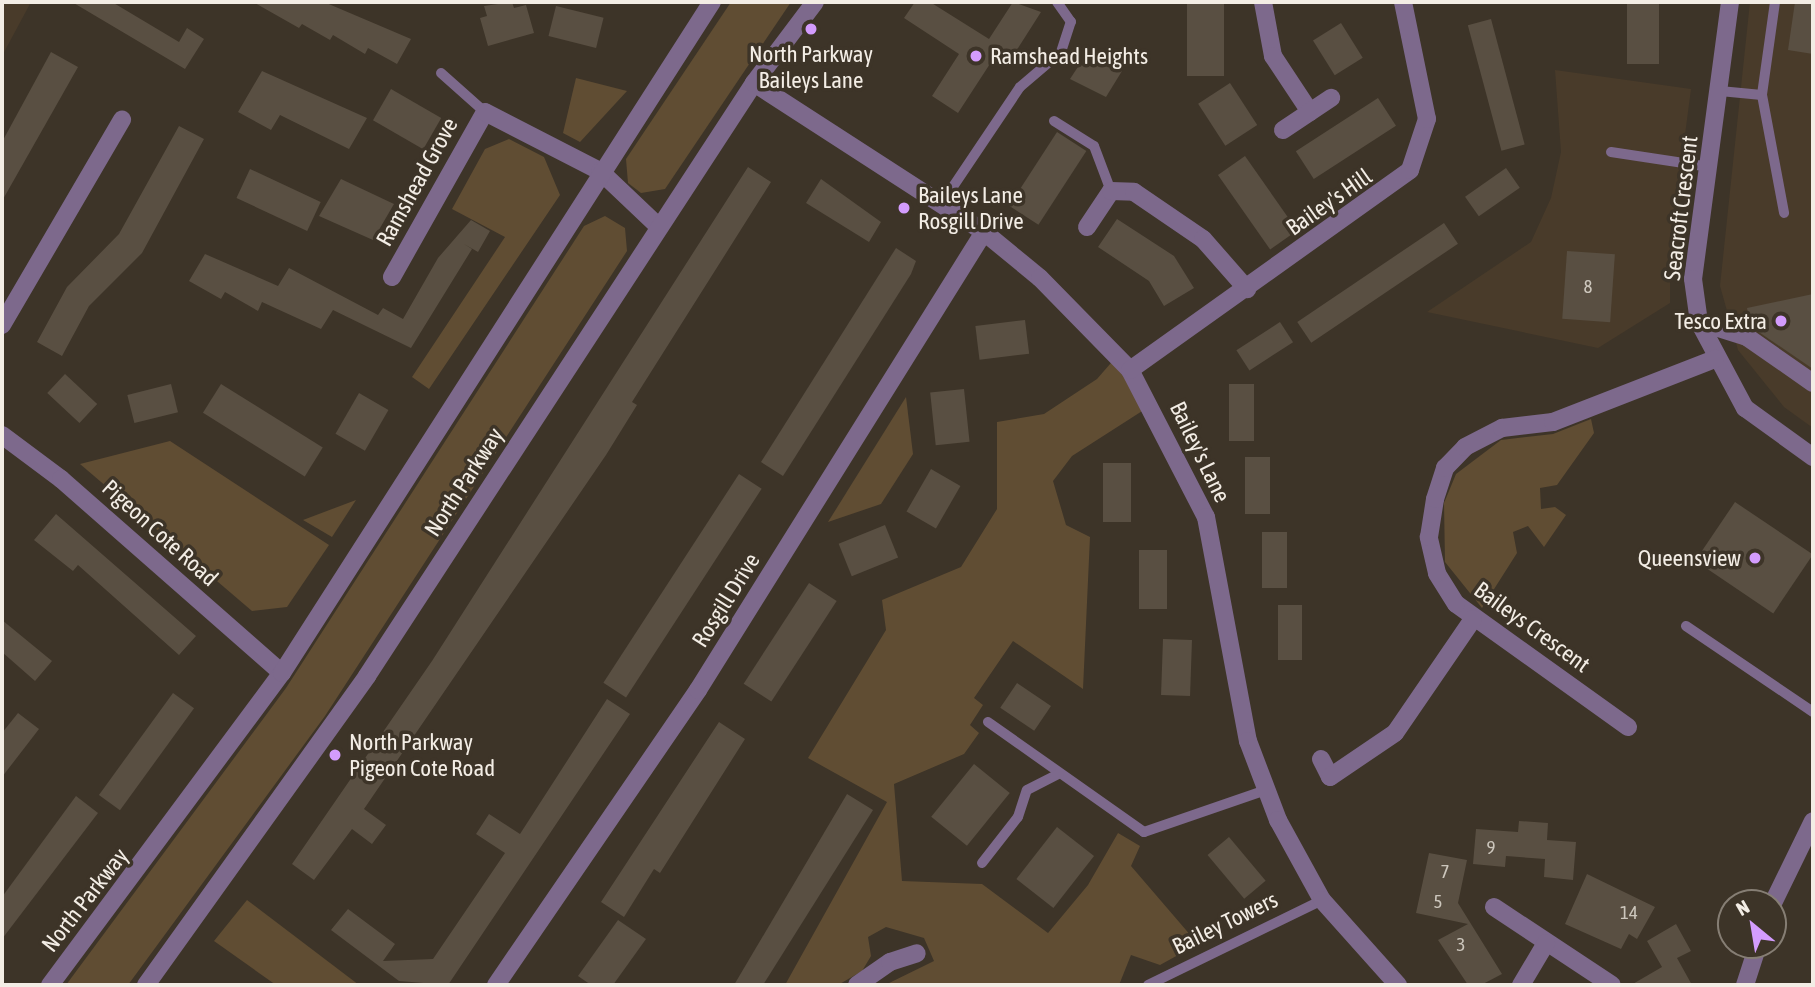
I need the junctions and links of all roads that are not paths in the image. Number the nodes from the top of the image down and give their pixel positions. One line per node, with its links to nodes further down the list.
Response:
1 (712, 2): 22 (street, North Parkway)
2 (816, 2): 11 (street, North Parkway)
3 (1057, 2): 9 (lane)
4 (1065, 2): 9 (lane)
5 (1264, 2): 15 (street)
6 (1403, 2): 30 (street, Bailey's Hill)
7 (1730, 2): 12 (street, Seacroft Crescent)
8 (1775, 2): 13 (lane)
9 (1071, 22): 24 (lane)
10 (441, 73): 16 (lane)
11 (754, 83): 24 (street, Bailey's Lane); 26 (street, North Parkway)
12 (1720, 91): 13 (lane); 21 (street, Seacroft Crescent)
13 (1762, 95): 25 (lane)
14 (1331, 99): 15 (street)
15 (1310, 111): 19 (street)
16 (485, 112): 22 (street, Ramshead Grove); 29 (street, Ramshead Grove)
17 (122, 120): 32 (street)
18 (1054, 121): 23 (lane)
19 (1283, 130)
20 (1611, 152): 21 (lane)
21 (1710, 167): 31 (street, Seacroft Crescent)
22 (600, 171): 26 (street, Ramshead Grove); 40 (street, North Parkway)
23 (1111, 191): 27 (street); 30 (street)
24 (940, 205): 28 (street, Bailey's Lane)
25 (1784, 213)
26 (659, 227): 56 (street, North Parkway)
27 (1087, 227)
28 (984, 232): 34 (street, Bailey's Lane); 57 (street, Rosgill Drive)
29 (392, 277)
30 (1247, 289): 34 (street, Bailey's Hill)
31 (1699, 322): 33 (street, Seacroft Crescent); 35 (street)
32 (2, 325)
33 (1714, 359): 37 (street, Seacroft Crescent); 38 (street, Baileys Crescent)
34 (1130, 370): 46 (street, Bailey's Lane)
35 (1813, 383)
36 (2, 435): 40 (street, Pigeon Cote Road)
37 (1813, 457)
38 (1473, 619): 43 (street, Baileys Crescent); 44 (street)
39 (1686, 626): 41 (lane)
40 (282, 673): 55 (street, North Parkway)
41 (1813, 712)
42 (988, 722): 45 (lane)
43 (1628, 727)
44 (1321, 760)
45 (1059, 774): 46 (lane); 48 (lane)
46 (1266, 790): 50 (street, Bailey's Lane)
47 (1813, 821): 49 (street)
48 (982, 863)
49 (1780, 889)
50 (1322, 900): 59 (lane, Bailey Towers); 60 (street, Bailey's Lane)
51 (1494, 907): 52 (street)
52 (1546, 943): 61 (street); 62 (street)
53 (917, 953): 58 (street)
54 (1753, 959): 63 (street)
55 (50, 985)
56 (146, 985)
57 (496, 985)
58 (857, 985)
59 (1147, 985)
60 (1398, 985)
61 (1521, 985)
62 (1612, 985)
63 (1745, 985)

